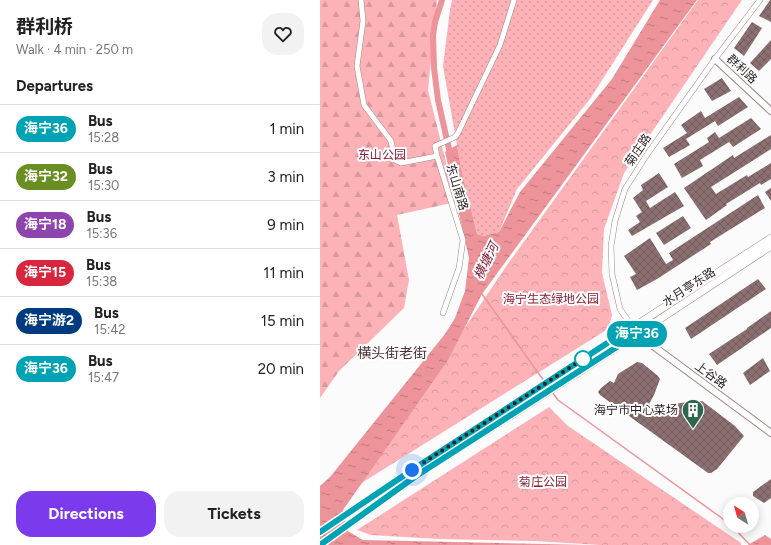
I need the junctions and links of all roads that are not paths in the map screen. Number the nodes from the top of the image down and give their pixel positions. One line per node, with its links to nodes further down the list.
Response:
1 (361, 0): 6 (street, 东山南路)
2 (514, 0): 6 (street)
3 (760, 0): 4 (street, 菊庄路)
4 (715, 59): 5 (street, 群利路); 10 (street, 菊庄路)
5 (771, 111)
6 (437, 156): 9 (street, 东山南路)
7 (771, 238): 10 (main road, 水月亭东路)
8 (771, 246): 11 (main road, 水月亭东路)
9 (442, 313)
10 (632, 327): 11 (street, 菊庄路); 13 (main road, 水月亭东路)
11 (637, 334): 12 (street, 上谷路); 13 (main road, 水月亭东路)
12 (771, 433)
13 (414, 473): 14 (main road, 水月亭东路); 15 (main road, 水月亭东路)
14 (320, 532)
15 (320, 544)

